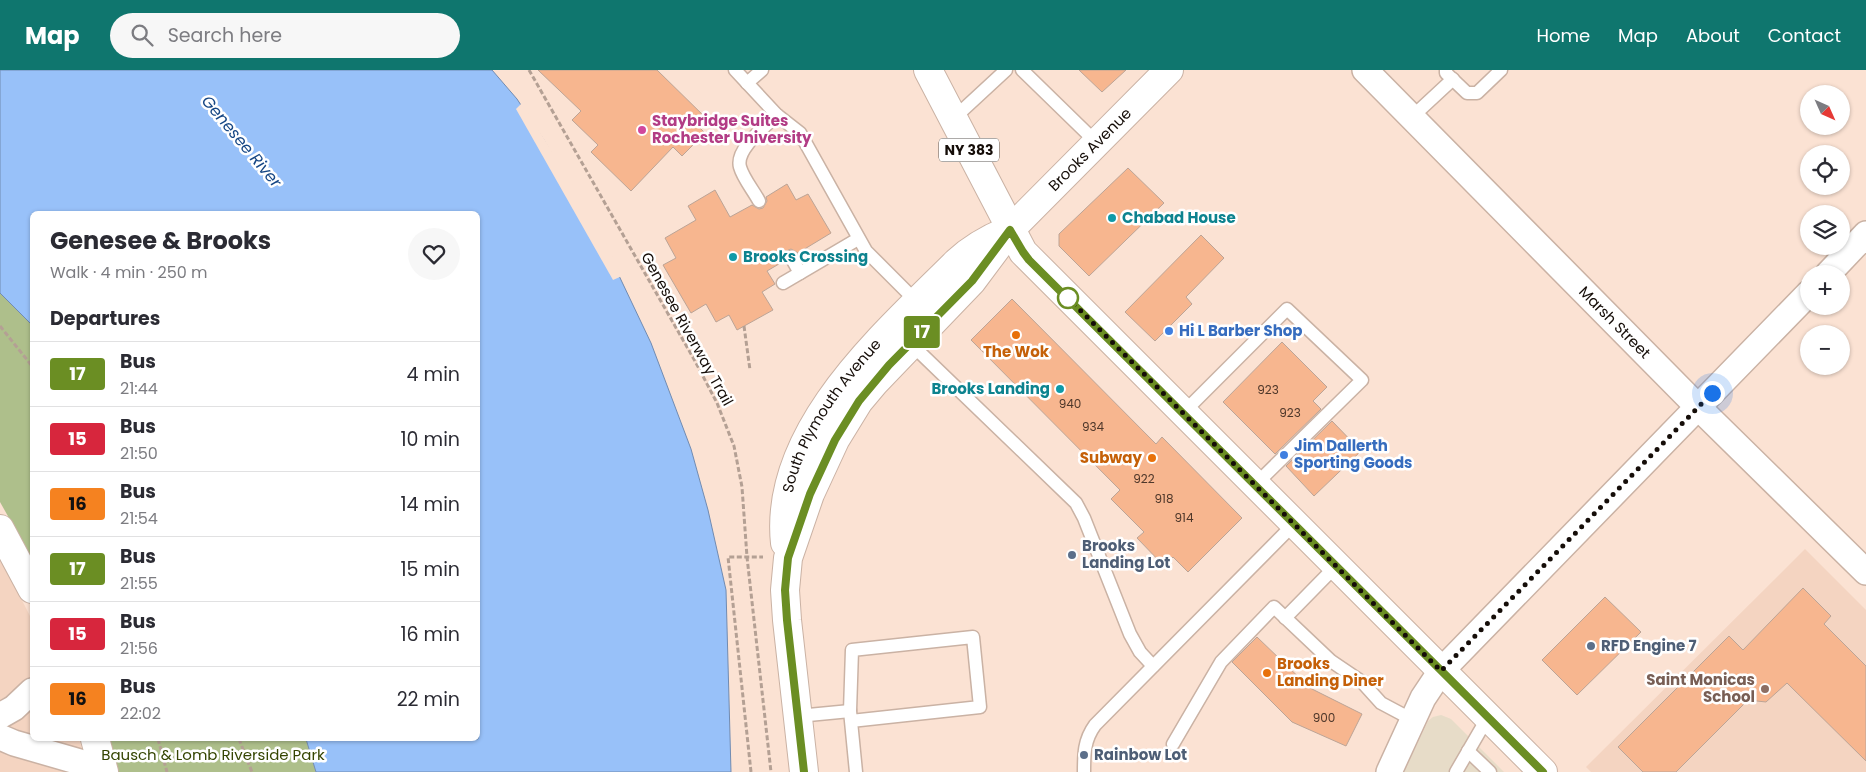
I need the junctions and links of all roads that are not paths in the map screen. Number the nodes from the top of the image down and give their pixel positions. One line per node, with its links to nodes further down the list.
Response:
1 (735, 70): 10 (lane)
2 (762, 70): 10 (lane)
3 (928, 70): 13 (main road, NY 383)
4 (1006, 70): 13 (lane)
5 (1022, 70): 14 (lane)
6 (1169, 70): 14 (main road, Brooks Avenue)
7 (1365, 70): 12 (street, Marsh Street)
8 (1501, 70): 9 (lane)
9 (1449, 74): 12 (lane)
10 (747, 83): 11 (lane)
11 (777, 115): 15 (lane); 18 (lane)
12 (1412, 117): 26 (street, Marsh Street)
13 (953, 119): 16 (main road, NY 383)
14 (1097, 143): 16 (main road, Brooks Avenue)
15 (759, 201)
16 (1010, 230): 23 (main road, South Plymouth Avenue); 25 (main road, South Plymouth Avenue); 27 (main road)
17 (1866, 234): 20 (street)
18 (858, 239): 21 (lane); 23 (lane)
19 (791, 257): 21 (lane)
20 (1837, 265)
21 (800, 273): 22 (lane)
22 (783, 283)
23 (917, 302): 31 (main road, South Plymouth Avenue)
24 (1800, 302): 26 (street)
25 (910, 343): 31 (main road, South Plymouth Avenue); 36 (lane)
26 (1698, 407): 33 (street, Marsh Street); 37 (street)
27 (1183, 413): 28 (main road); 28 (lane)
28 (1255, 485): 29 (main road)
29 (1294, 524): 32 (main road); 36 (lane)
30 (0, 529): 34 (main road)
31 (776, 558): 40 (main road, South Plymouth Avenue)
32 (1336, 566): 35 (lane); 37 (main road)
33 (1866, 572)
34 (30, 584)
35 (1285, 618): 43 (lane); 46 (lane)
36 (1153, 666): 52 (lane)
37 (1441, 671): 42 (main road); 43 (street)
38 (30, 692): 39 (street)
39 (0, 716)
40 (798, 716): 41 (lane); 50 (main road, South Plymouth Avenue)
41 (851, 716): 41 (lane); 51 (lane)
42 (1488, 717): 47 (lane); 55 (main road)
43 (1413, 720): 49 (street)
44 (0, 737): 48 (street)
45 (96, 741): 48 (main road)
46 (1173, 744)
47 (1468, 751): 53 (lane); 54 (lane)
48 (104, 770)
49 (1394, 770)
50 (804, 772)
51 (856, 772)
52 (1084, 772)
53 (1456, 772)
54 (1490, 772)
55 (1543, 772)

